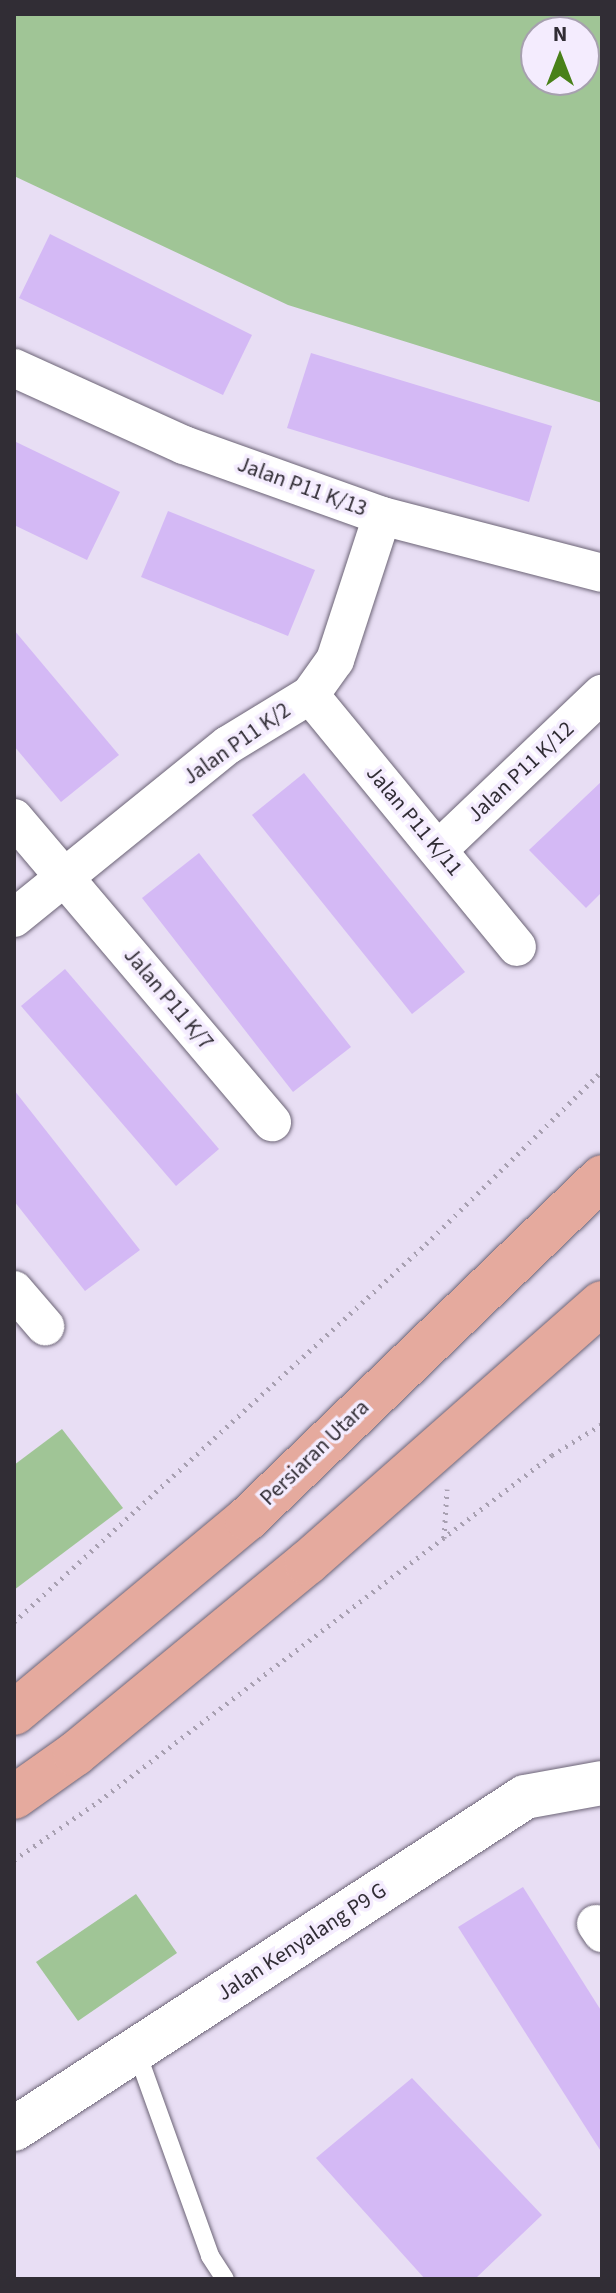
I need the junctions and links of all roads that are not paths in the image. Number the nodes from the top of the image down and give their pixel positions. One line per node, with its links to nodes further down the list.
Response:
1 (14, 368): 2 (street, Jalan P11 K/13)
2 (382, 516): 3 (street, Jalan P11 K/13); 5 (street, Jalan P11 K/2)
3 (602, 573)
4 (602, 694): 7 (street, Jalan P11 K/12)
5 (310, 695): 7 (street, Jalan P11 K/11); 8 (street, Jalan P11 K/2)
6 (14, 818): 8 (street, Jalan P11 K/7)
7 (439, 849): 10 (street, Jalan P11 K/11)
8 (65, 876): 9 (street, Jalan P11 K/2); 11 (street, Jalan P11 K/7)
9 (14, 918)
10 (517, 947)
11 (272, 1122)
12 (598, 1179): 16 (main road, Persiaran Utara)
13 (14, 1290): 15 (street)
14 (602, 1303): 18 (main road)
15 (45, 1326)
16 (14, 1713)
17 (602, 1783): 19 (street, Jalan Kenyalang P9 G)
18 (14, 1797)
19 (136, 2050): 20 (street, Jalan Kenyalang P9 G); 21 (lane)
20 (14, 2129)
21 (225, 2279)

